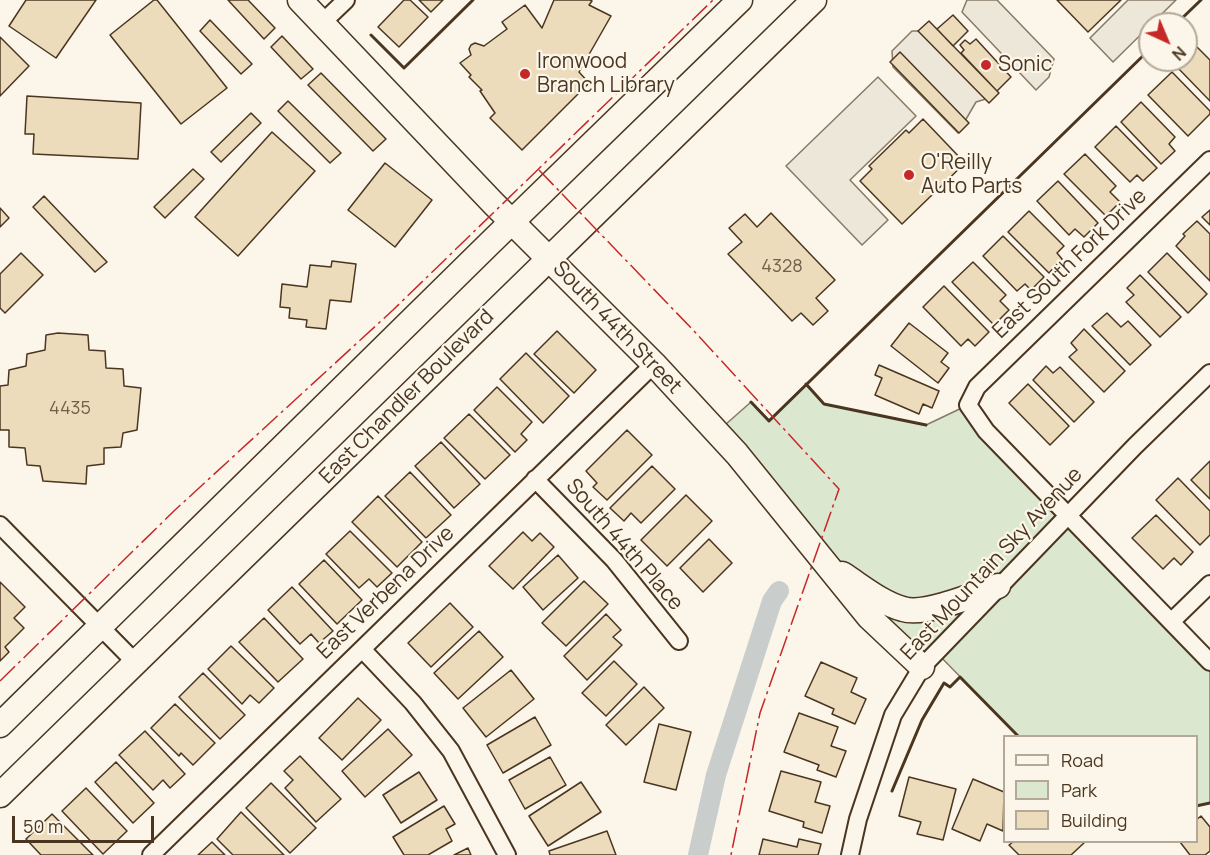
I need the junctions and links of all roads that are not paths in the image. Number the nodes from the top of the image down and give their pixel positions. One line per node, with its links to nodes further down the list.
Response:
1 (300, 0): 5 (main road, South 44th Street)
2 (346, 0): 5 (street)
3 (740, 0): 7 (main road)
4 (814, 0): 8 (main road, East Chandler Boulevard)
5 (322, 23): 7 (main road, South 44th Street)
6 (1210, 160): 12 (street, East South Fork Drive)
7 (512, 222): 8 (main road, South 44th Street); 18 (main road)
8 (549, 258): 9 (main road, South 44th Street); 22 (main road, East Chandler Boulevard)
9 (654, 364): 11 (street, East Verbena Drive); 14 (main road, South 44th Street)
10 (1210, 373): 12 (street, East Mountain Sky Avenue)
11 (535, 479): 19 (street, South 44th Place); 20 (street, East Verbena Drive)
12 (1069, 515): 16 (street, East Mountain Sky Avenue); 17 (street)
13 (0, 525): 18 (street)
14 (825, 562): 16 (main road); 23 (main road, South 44th Street)
15 (1210, 584): 17 (street)
16 (998, 586): 23 (street, East Mountain Sky Avenue)
17 (1172, 621): 21 (street)
18 (100, 627): 22 (street); 24 (main road)
19 (679, 641)
20 (362, 649): 27 (street, East Verbena Drive); 28 (street)
21 (1210, 662)
22 (136, 663): 25 (main road, East Chandler Boulevard)
23 (922, 667): 26 (street, East Mountain Sky Avenue)
24 (0, 725)
25 (0, 795)
26 (853, 854)
27 (151, 855)
28 (507, 855)

